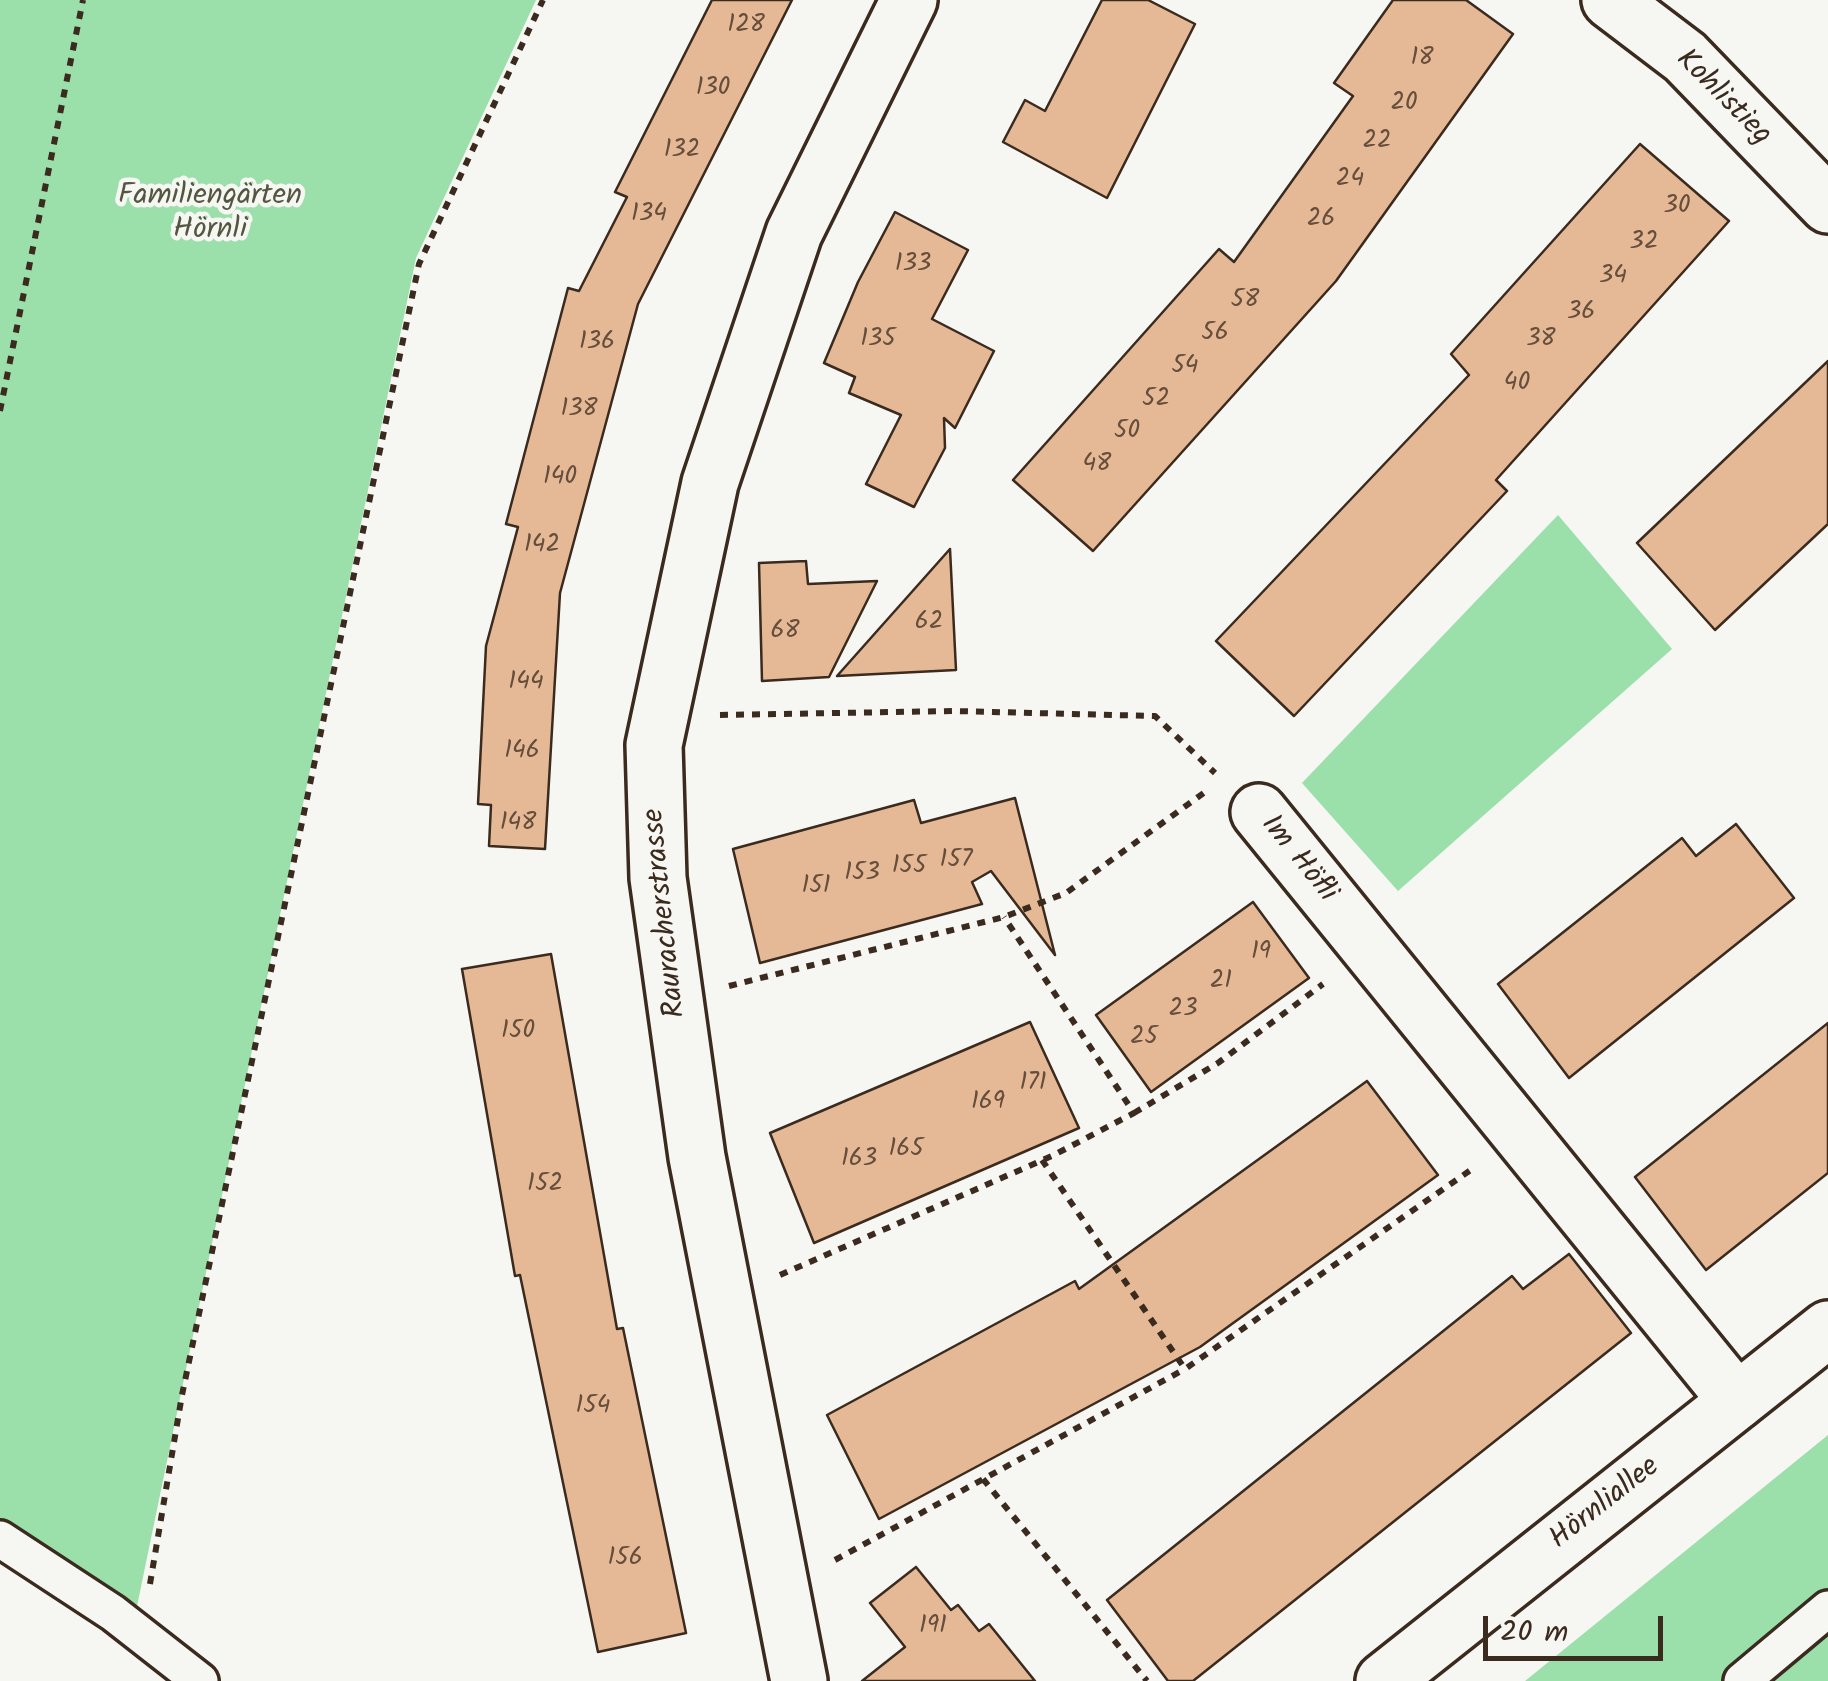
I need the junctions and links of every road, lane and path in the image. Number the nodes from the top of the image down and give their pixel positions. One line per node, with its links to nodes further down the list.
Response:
1 (83, 0): 6 (path)
2 (544, 0): 23 (path)
3 (909, 0): 7 (street, Rauracherstrasse)
4 (1610, 0): 5 (street, Kohlistieg)
5 (1821, 184)
6 (0, 412)
7 (659, 716): 8 (path); 11 (street, Rauracherstrasse)
8 (1240, 796): 9 (path); 10 (street, Im Höfli)
9 (1004, 916): 11 (path); 12 (path)
10 (1370, 949): 12 (path); 13 (street, Im Höfli)
11 (674, 1000): 15 (street, Rauracherstrasse)
12 (1134, 1113): 14 (path)
13 (1521, 1134): 17 (path); 18 (street, Im Höfli)
14 (1042, 1160): 15 (path); 17 (path)
15 (724, 1299): 21 (street, Rauracherstrasse)
16 (1828, 1330): 18 (street, Hörnliallee)
17 (1185, 1369): 19 (path)
18 (1737, 1402): 27 (street, Hörnliallee)
19 (983, 1479): 21 (path); 26 (path)
20 (0, 1539): 23 (lane)
21 (781, 1589): 25 (street, Rauracherstrasse)
22 (1828, 1608): 28 (lane)
23 (142, 1636): 24 (lane)
24 (200, 1681)
25 (800, 1681)
26 (1147, 1681)
27 (1384, 1681)
28 (1742, 1681)

